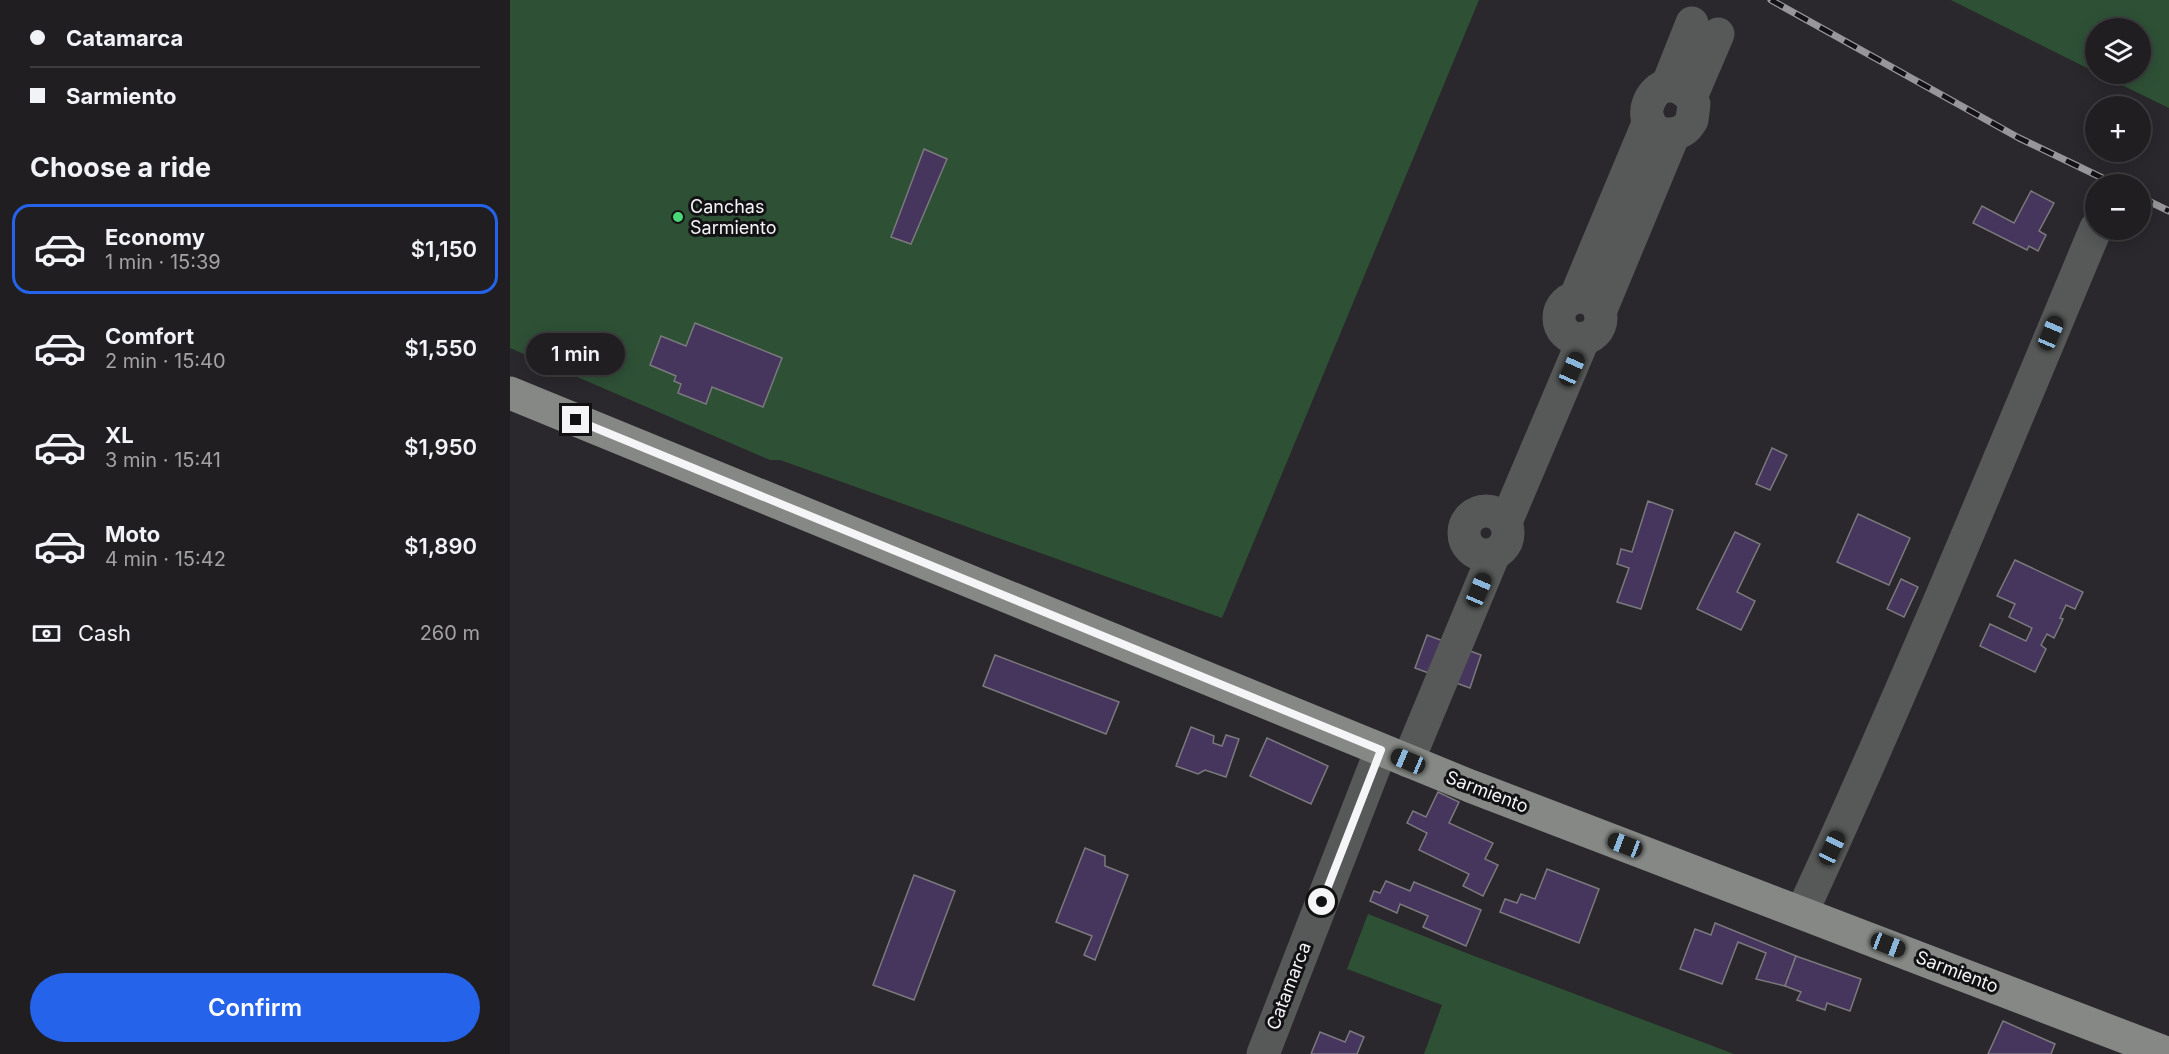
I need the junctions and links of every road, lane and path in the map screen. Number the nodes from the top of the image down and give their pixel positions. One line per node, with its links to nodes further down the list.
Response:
1 (1705, 28): 4 (street, Catamarca)
2 (2091, 240): 5 (street)
3 (510, 393): 4 (main road, Sarmiento)
4 (1393, 754): 5 (main road, Sarmiento); 6 (street, Catamarca)
5 (1802, 912): 7 (main road, Sarmiento)
6 (1263, 1054)
7 (2169, 1054)

